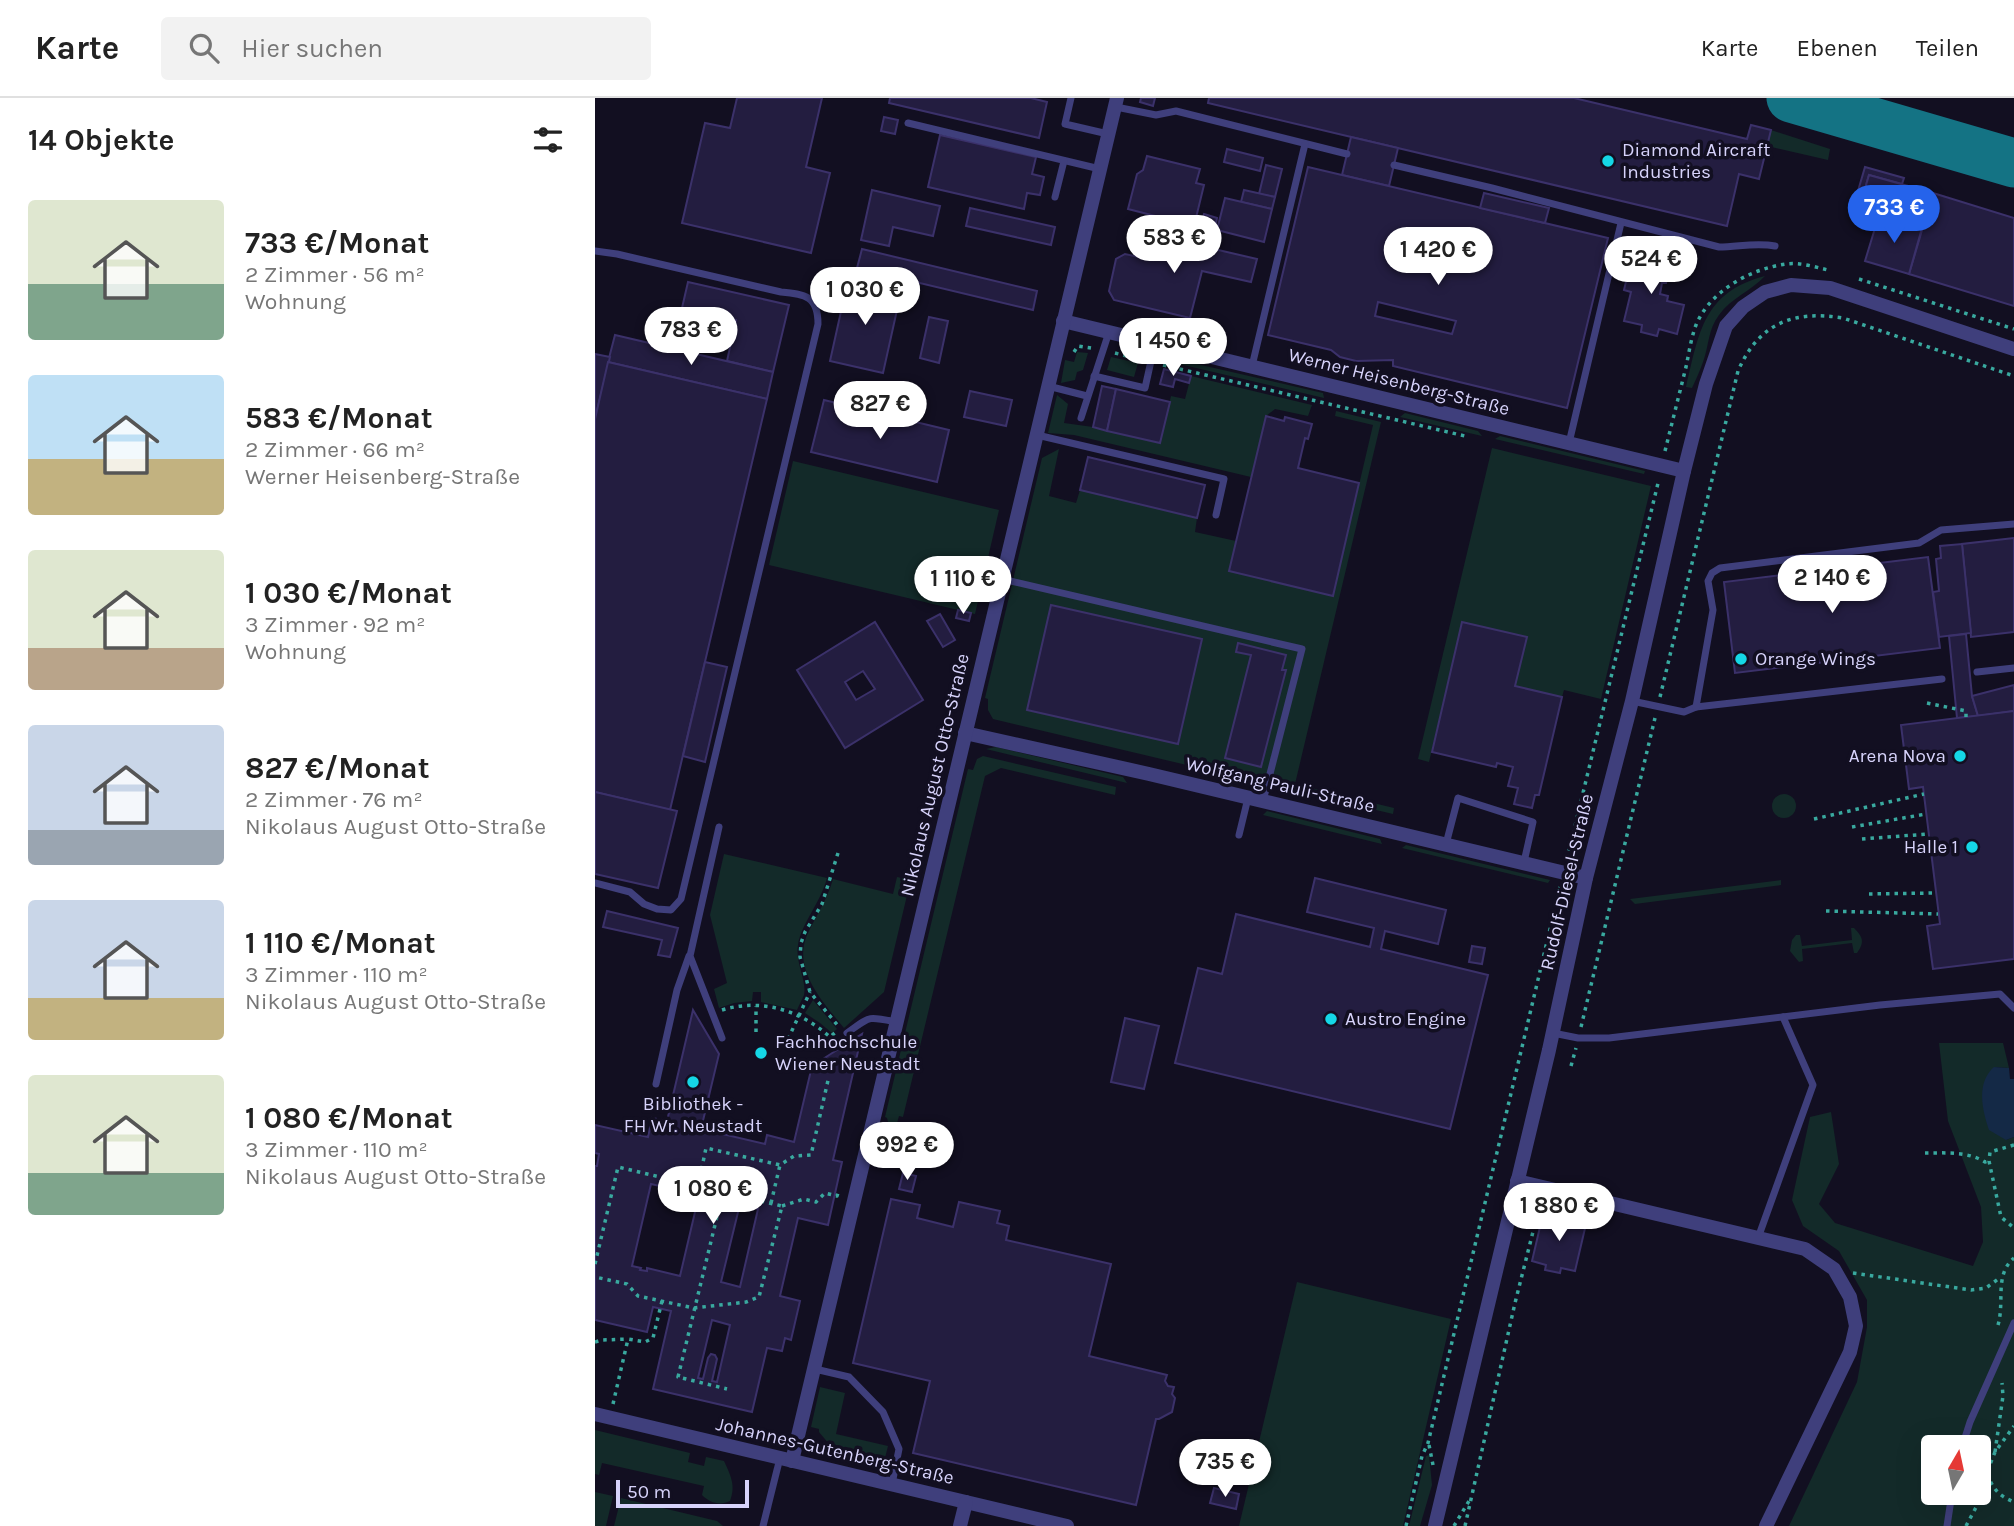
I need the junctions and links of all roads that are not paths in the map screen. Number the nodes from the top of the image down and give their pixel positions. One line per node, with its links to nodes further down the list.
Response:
1 (1071, 98): 4 (lane)
2 (1116, 102): 4 (street, Nikolaus August Otto-Straße); 5 (lane)
3 (908, 123): 7 (lane)
4 (1108, 134): 9 (street, Nikolaus August Otto-Straße)
5 (1305, 144): 6 (lane); 18 (lane)
6 (1347, 154)
7 (1064, 161): 9 (lane); 10 (lane)
8 (1394, 165): 11 (lane)
9 (1100, 169): 14 (street, Nikolaus August Otto-Straße)
10 (1055, 197)
11 (1621, 223): 12 (lane); 24 (lane)
12 (1775, 246)
13 (595, 251): 42 (lane)
14 (1063, 321): 15 (street, Werner Heisenberg-Straße); 20 (street, Nikolaus August Otto-Straße)
15 (1109, 331): 16 (street, Werner Heisenberg-Straße); 19 (lane)
16 (1156, 343): 18 (street, Werner Heisenberg-Straße); 19 (lane)
17 (2014, 349): 25 (street, Rudolf-Diesel-Straße)
18 (1252, 366): 24 (street, Werner Heisenberg-Straße)
19 (1094, 376): 21 (lane)
20 (1048, 386): 21 (lane); 23 (street, Nikolaus August Otto-Straße)
21 (1087, 396): 22 (lane)
22 (1081, 418)
23 (1036, 434): 26 (lane); 28 (street, Nikolaus August Otto-Straße)
24 (1569, 443): 25 (street, Werner Heisenberg-Straße)
25 (1684, 471): 32 (street, Rudolf-Diesel-Straße)
26 (1216, 515)
27 (2014, 524): 33 (lane)
28 (1002, 579): 34 (street, Nikolaus August Otto-Straße); 36 (lane)
29 (2014, 668): 30 (lane)
30 (1977, 672)
31 (1942, 679): 33 (lane)
32 (1632, 701): 33 (lane); 41 (street, Rudolf-Diesel-Straße)
33 (1696, 707)
34 (965, 733): 35 (street, Wolfgang Pauli-Straße); 46 (street, Nikolaus August Otto-Straße)
35 (1248, 797): 36 (street, Wolfgang Pauli-Straße); 38 (lane)
36 (1263, 801): 39 (street, Wolfgang Pauli-Straße)
37 (719, 827): 43 (lane)
38 (1238, 835)
39 (1446, 844): 40 (street, Wolfgang Pauli-Straße); 40 (lane)
40 (1524, 862): 41 (street, Wolfgang Pauli-Straße)
41 (1586, 878): 48 (street, Rudolf-Diesel-Straße)
42 (595, 883)
43 (689, 956): 49 (lane); 50 (lane)
44 (2014, 1008): 45 (lane)
45 (1783, 1017): 48 (lane); 55 (lane)
46 (896, 1022): 47 (lane); 51 (street, Nikolaus August Otto-Straße)
47 (847, 1033)
48 (1552, 1033): 54 (street, Rudolf-Diesel-Straße)
49 (722, 1038)
50 (656, 1084)
51 (869, 1137): 52 (lane); 53 (lane); 57 (street, Nikolaus August Otto-Straße)
52 (920, 1144)
53 (918, 1155)
54 (1517, 1181): 55 (street); 67 (street, Rudolf-Diesel-Straße)
55 (1758, 1238): 68 (street)
56 (2014, 1323): 59 (lane)
57 (814, 1369): 60 (street, Nikolaus August Otto-Straße); 61 (lane)
58 (602, 1416): 60 (street, Johannes-Gutenberg-Straße)
59 (1966, 1435)
60 (786, 1459): 61 (street, Johannes-Gutenberg-Straße); 64 (lane)
61 (892, 1485): 62 (street, Johannes-Gutenberg-Straße)
62 (966, 1502): 65 (street); 66 (street, Johannes-Gutenberg-Straße)
63 (1950, 1505): 69 (lane)
64 (763, 1526)
65 (960, 1526)
66 (1067, 1526)
67 (1435, 1526)
68 (1766, 1526)
69 (1947, 1526)

